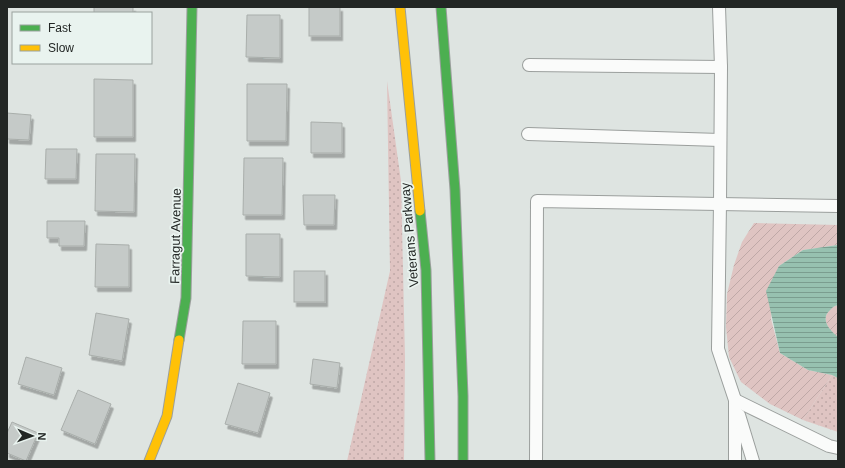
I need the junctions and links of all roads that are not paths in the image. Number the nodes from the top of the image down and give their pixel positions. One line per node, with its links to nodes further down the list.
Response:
1 (192, 7): 13 (main road, Farragut Avenue)
2 (400, 7): 14 (main road, Veterans Parkway)
3 (440, 7): 15 (main road)
4 (719, 7): 6 (lane)
5 (529, 65): 6 (lane)
6 (721, 67): 8 (lane)
7 (528, 134): 8 (lane)
8 (720, 140): 9 (lane)
9 (720, 203): 10 (lane); 11 (lane); 16 (lane)
10 (838, 206)
11 (735, 400): 12 (lane); 17 (lane); 18 (lane)
12 (838, 448)
13 (149, 461)
14 (430, 461)
15 (463, 461)
16 (536, 461)
17 (735, 461)
18 (753, 461)

